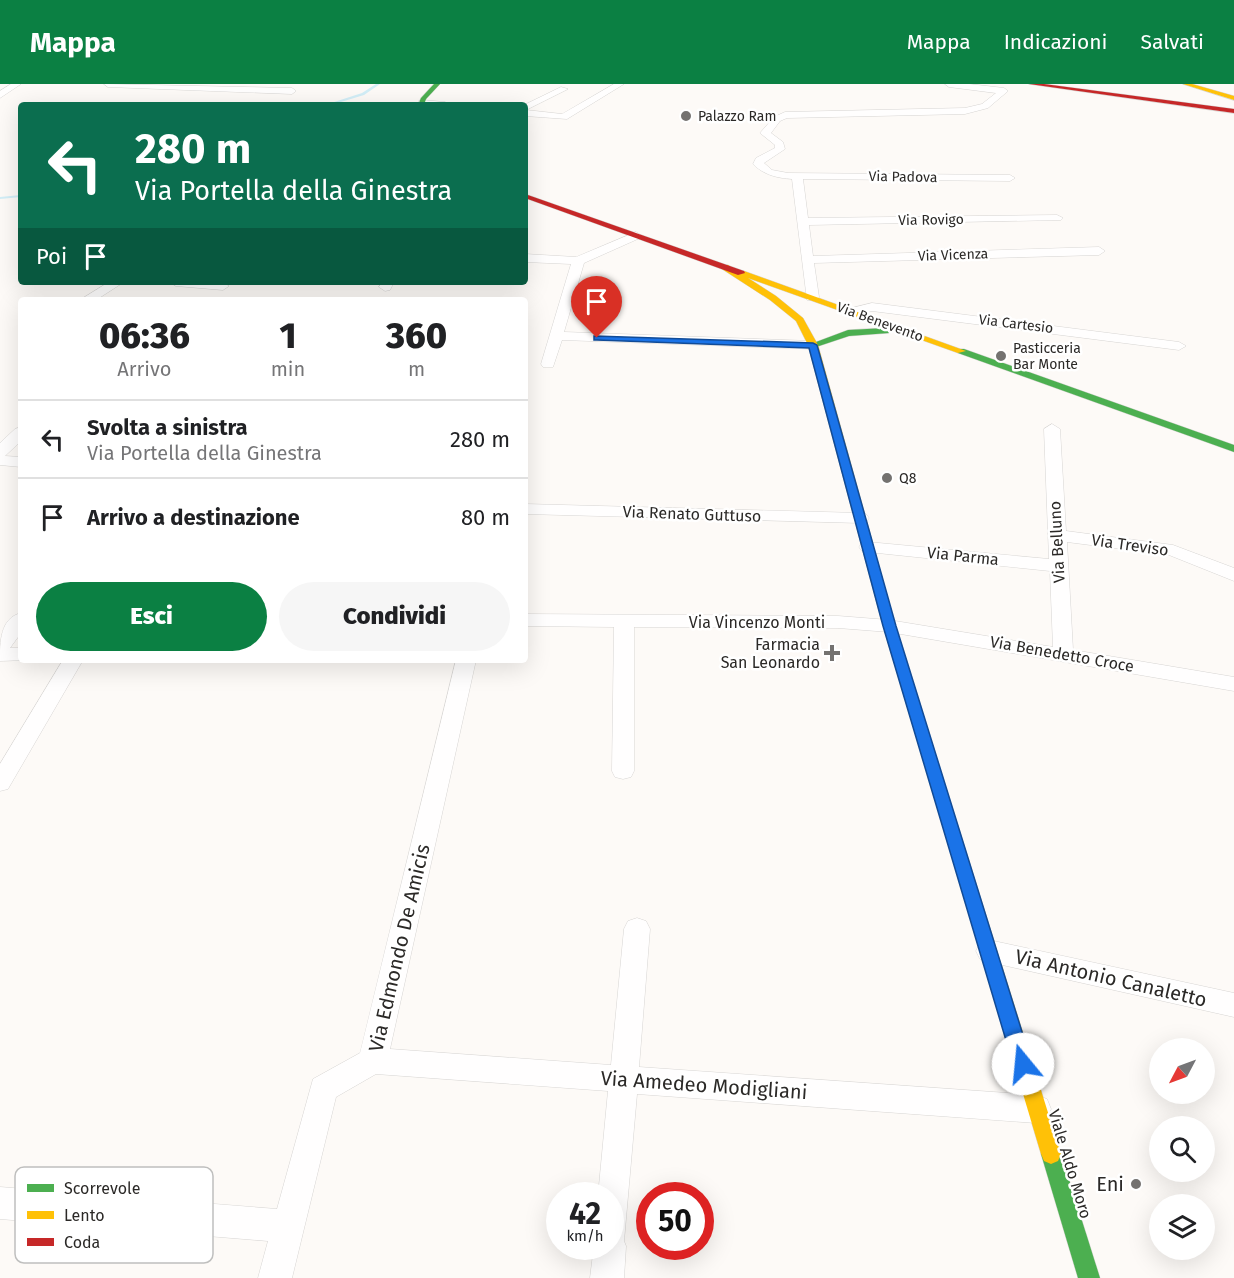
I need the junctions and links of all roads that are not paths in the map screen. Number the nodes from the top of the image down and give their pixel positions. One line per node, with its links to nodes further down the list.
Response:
1 (17, 84): 12 (street)
2 (108, 84): 11 (street)
3 (436, 84): 14 (main road)
4 (620, 84): 17 (street)
5 (949, 84): 18 (street, Via Padova)
6 (1032, 84): 16 (main road)
7 (1047, 84): 8 (main road)
8 (1080, 84)
9 (1186, 84): 13 (main road)
10 (548, 86): 15 (street)
11 (292, 91)
12 (0, 95)
13 (1234, 98)
14 (423, 102)
15 (528, 107)
16 (1234, 111)
17 (528, 113)
18 (797, 176): 19 (street, Via Padova); 22 (street)
19 (1010, 178)
20 (528, 197): 23 (main road, Via Benevento)
21 (1058, 218): 22 (street, Via Rovigo)
22 (804, 222): 26 (street)
23 (636, 236): 27 (street); 28 (main road, Via Benevento)
24 (1099, 251): 26 (street, Via Vicenza)
25 (528, 258): 27 (street)
26 (808, 260): 33 (street)
27 (578, 261): 37 (street)
28 (725, 267): 33 (main road, Via Benevento); 35 (main road, Viale Aldo Moro)
29 (113, 285): 32 (street)
30 (211, 285): 31 (street)
31 (223, 286)
32 (92, 297)
33 (812, 297): 34 (main road, Via Benevento)
34 (853, 312): 35 (main road); 38 (main road, Via Benevento); 40 (street, Via Cartesio)
35 (800, 320): 36 (main road); 39 (main road, Viale Aldo Moro)
36 (860, 330): 38 (main road); 39 (main road)
37 (555, 336): 39 (street); 41 (street)
38 (922, 337): 44 (main road, Via Benevento)
39 (813, 345): 49 (main road, Viale Aldo Moro)
40 (1179, 346)
41 (548, 364)
42 (1052, 429): 50 (street, Via Belluno)
43 (18, 435): 45 (street)
44 (1234, 449)
45 (0, 453)
46 (0, 460): 47 (street)
47 (18, 462)
48 (528, 509): 49 (street, Via Renato Guttuso)
49 (860, 518): 51 (main road, Viale Aldo Moro)
50 (1057, 536): 52 (street, Via Belluno); 53 (street, Via Treviso)
51 (868, 547): 52 (street, Via Parma); 57 (main road, Viale Aldo Moro)
52 (1059, 566): 60 (street, Via Belluno)
53 (1234, 575)
54 (528, 620): 55 (street, Via Vincenzo Monti)
55 (624, 622): 57 (street, Via Vincenzo Monti); 65 (street)
56 (18, 624): 58 (street)
57 (889, 626): 60 (street, Via Benedetto Croce); 68 (main road, Viale Aldo Moro)
58 (0, 647)
59 (0, 654): 61 (street)
60 (1063, 654): 64 (street, Via Benedetto Croce)
61 (18, 655)
62 (72, 663): 66 (street)
63 (465, 663): 70 (street, Via Edmondo De Amicis)
64 (1234, 684)
65 (622, 771)
66 (0, 783)
67 (637, 929): 71 (street)
68 (989, 951): 69 (street, Via Antonio Canaletto); 72 (main road, Viale Aldo Moro)
69 (1234, 1005)
70 (373, 1061): 71 (street, Via Amedeo Modigliani); 77 (street, Via Edmondo De Amicis)
71 (624, 1080): 72 (street, Via Amedeo Modigliani); 73 (street)
72 (1036, 1109): 81 (main road, Viale Aldo Moro)
73 (615, 1182)
74 (0, 1203): 75 (street)
75 (15, 1204)
76 (213, 1220): 77 (street)
77 (288, 1226): 79 (street, Via Edmondo De Amicis)
78 (609, 1260): 80 (street)
79 (275, 1278)
80 (607, 1278)
81 (1089, 1278)

